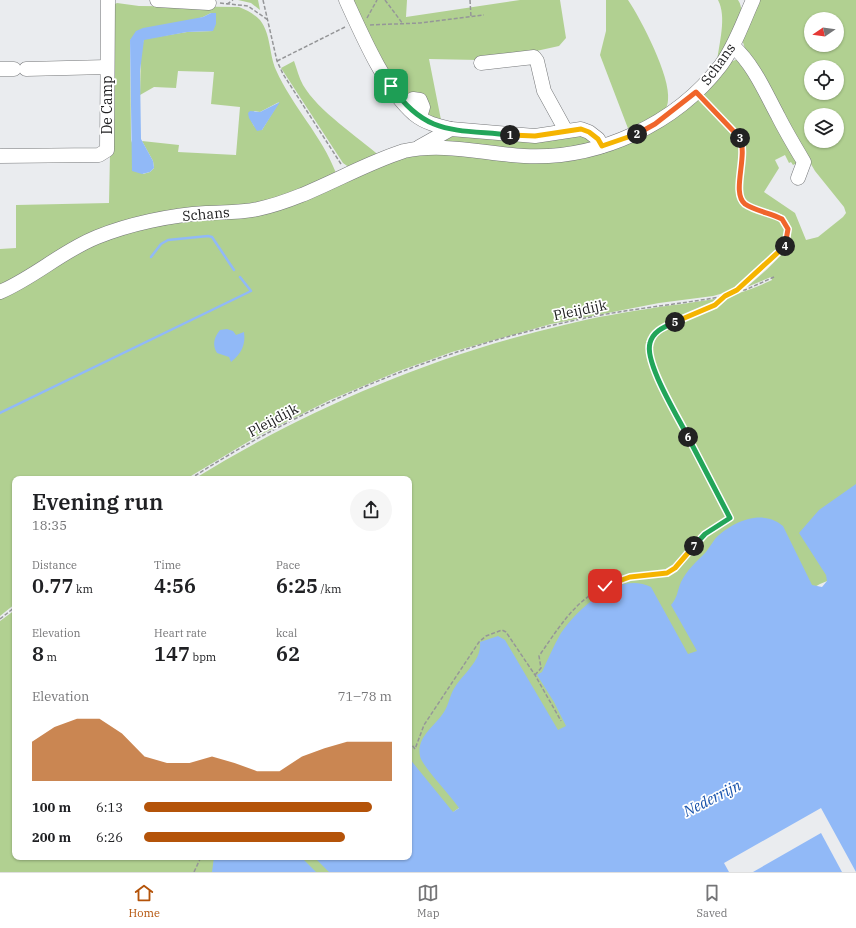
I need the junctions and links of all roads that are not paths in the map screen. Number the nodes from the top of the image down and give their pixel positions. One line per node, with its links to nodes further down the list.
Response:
1 (108, 0): 8 (street, De Camp)
2 (157, 0): 5 (street)
3 (346, 0): 10 (street)
4 (753, 0): 6 (street, Schans)
5 (209, 3)
6 (733, 46): 12 (street, Schans); 15 (street)
7 (480, 64): 11 (street)
8 (107, 67): 9 (street); 14 (street, De Camp)
9 (0, 69)
10 (451, 129): 11 (street); 13 (street, Schans)
11 (566, 132): 12 (street)
12 (602, 146): 13 (street, Schans)
13 (419, 148): 16 (street, Schans)
14 (0, 156)
15 (798, 178)
16 (0, 292)

